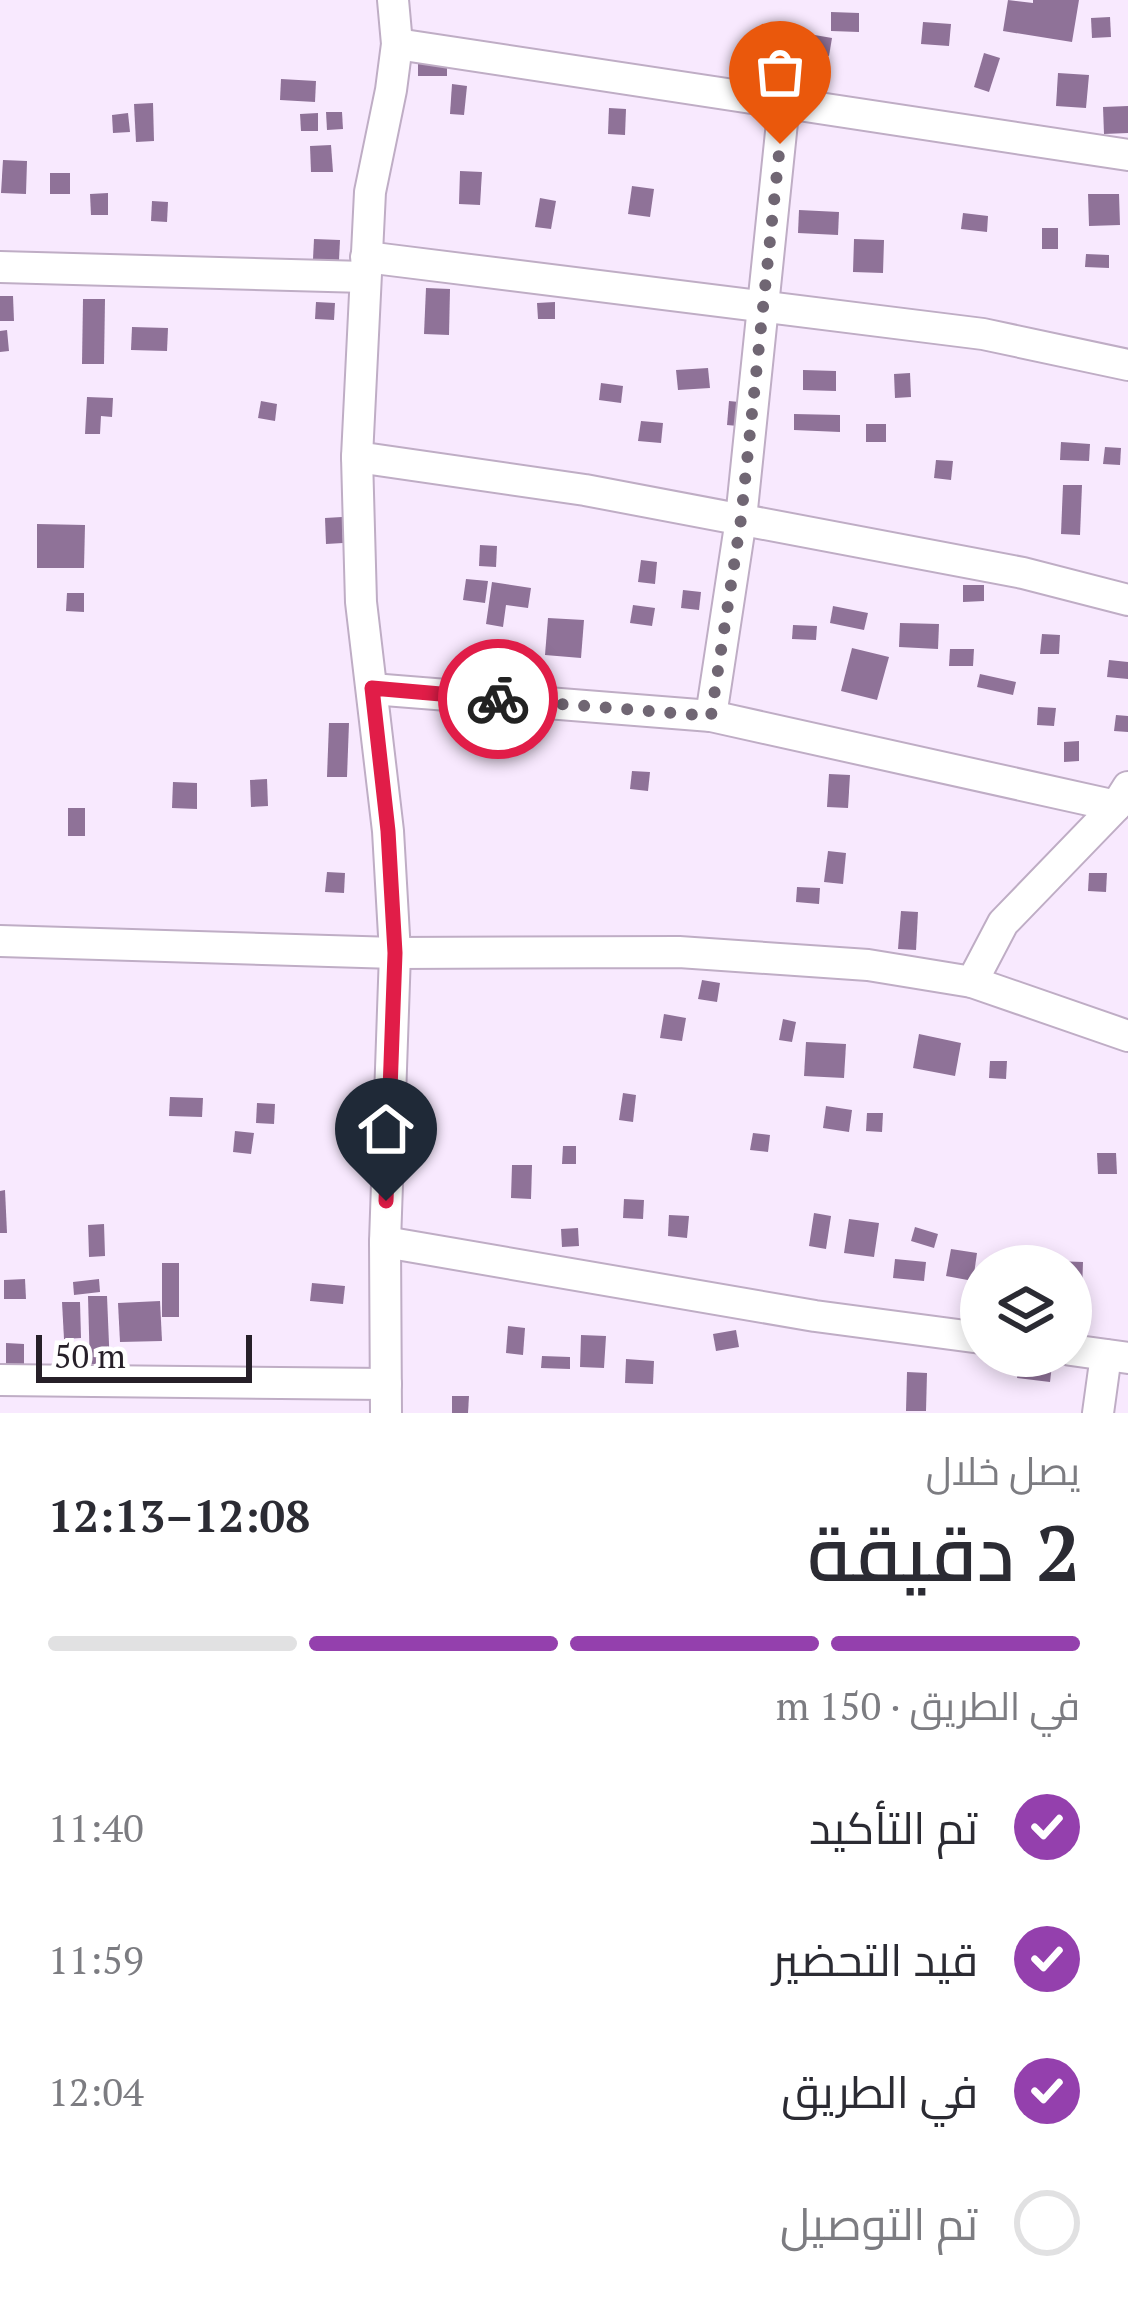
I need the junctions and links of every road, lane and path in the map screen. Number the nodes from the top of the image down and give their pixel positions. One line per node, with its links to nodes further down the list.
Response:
1 (393, 0): 2 (street)
2 (397, 44): 3 (street); 6 (street)
3 (784, 103): 4 (street); 7 (street)
4 (1128, 154)
5 (0, 267): 6 (street)
6 (366, 267): 7 (street); 9 (street)
7 (764, 306): 8 (street); 10 (street)
8 (1128, 365)
9 (357, 457): 10 (street); 12 (street)
10 (741, 519): 11 (street); 13 (street)
11 (1128, 600)
12 (372, 688): 13 (street); 16 (street)
13 (711, 716): 14 (street)
14 (1122, 797): 17 (street)
15 (0, 941): 16 (street)
16 (395, 953): 17 (street); 19 (street)
17 (972, 982): 18 (street)
18 (1128, 1036)
19 (385, 1242): 20 (street); 23 (street)
20 (960, 1335)
21 (1117, 1356): 24 (street)
22 (0, 1380): 23 (street)
23 (386, 1399)
24 (1098, 1413)

